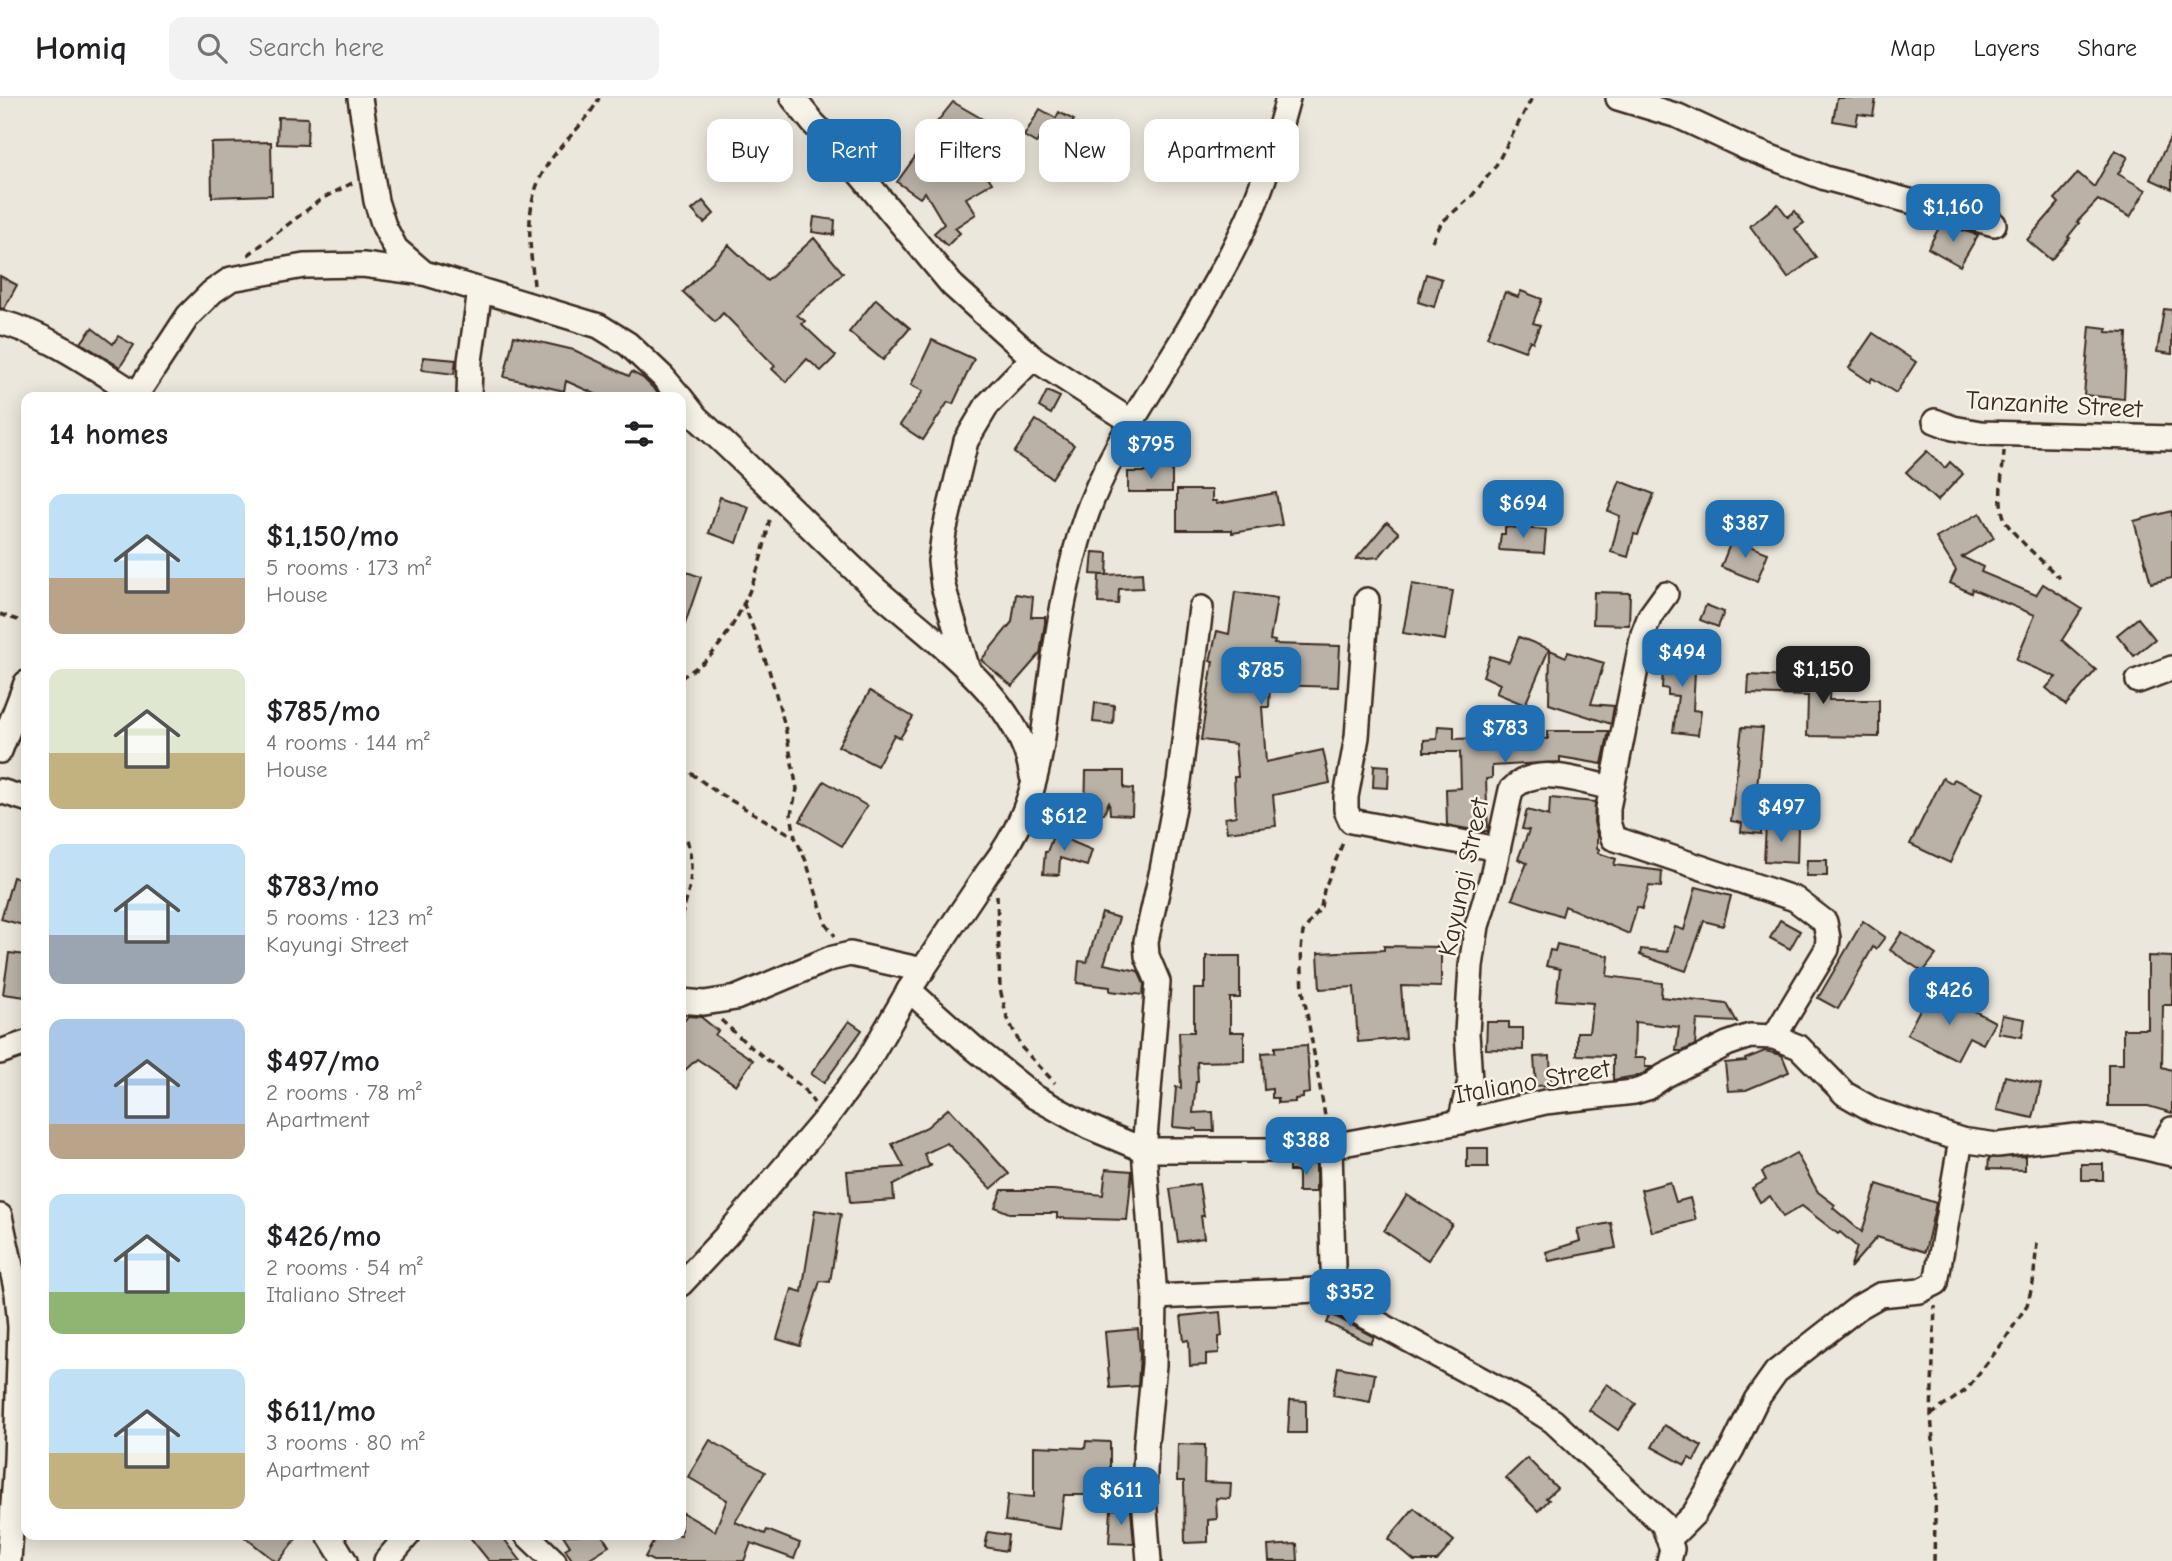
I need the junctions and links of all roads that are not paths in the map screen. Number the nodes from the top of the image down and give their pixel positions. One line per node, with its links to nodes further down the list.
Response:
1 (360, 98): 6 (street)
2 (793, 98): 9 (street)
3 (1288, 98): 16 (street)
4 (1618, 98): 5 (street)
5 (1994, 224)
6 (424, 273): 7 (street); 11 (street)
7 (480, 290): 12 (street); 13 (street)
8 (0, 322): 10 (street)
9 (1033, 358): 16 (street); 22 (street)
10 (129, 392)
11 (138, 392)
12 (469, 392)
13 (675, 392)
14 (686, 405): 22 (street)
15 (1935, 421): 17 (street, Tanzanite Street)
16 (1132, 422): 26 (street)
17 (2172, 438)
18 (1666, 594): 27 (street)
19 (1367, 600): 30 (street)
20 (1200, 608): 41 (street)
21 (2172, 668): 23 (street)
22 (968, 670): 26 (street)
23 (2138, 681)
24 (21, 696): 25 (street)
25 (0, 751)
26 (1034, 786): 31 (street)
27 (1611, 789): 30 (street, Kayungi Street); 34 (street)
28 (0, 791): 29 (street)
29 (21, 797)
30 (1498, 849): 37 (street, Kayungi Street)
31 (923, 970): 32 (street); 33 (street)
32 (909, 990): 41 (street, Italiano Street); 44 (street)
33 (686, 1001)
34 (1774, 1037): 37 (street, Italiano Street); 39 (street)
35 (21, 1045): 36 (street)
36 (0, 1052)
37 (1460, 1122): 40 (street, Italiano Street)
38 (2172, 1129): 42 (street)
39 (1961, 1140): 42 (street); 52 (street)
40 (1330, 1147): 41 (street, Italiano Street); 47 (street)
41 (1144, 1150): 46 (street)
42 (2165, 1153)
43 (0, 1216): 45 (street)
44 (686, 1278)
45 (21, 1291)
46 (1155, 1297): 47 (street); 57 (street)
47 (1336, 1299): 52 (street)
48 (21, 1311): 53 (street)
49 (332, 1540): 54 (street)
50 (404, 1540): 55 (street)
51 (532, 1540): 56 (street)
52 (1669, 1550)
53 (9, 1561)
54 (345, 1561)
55 (386, 1561)
56 (554, 1561)
57 (1149, 1561)

